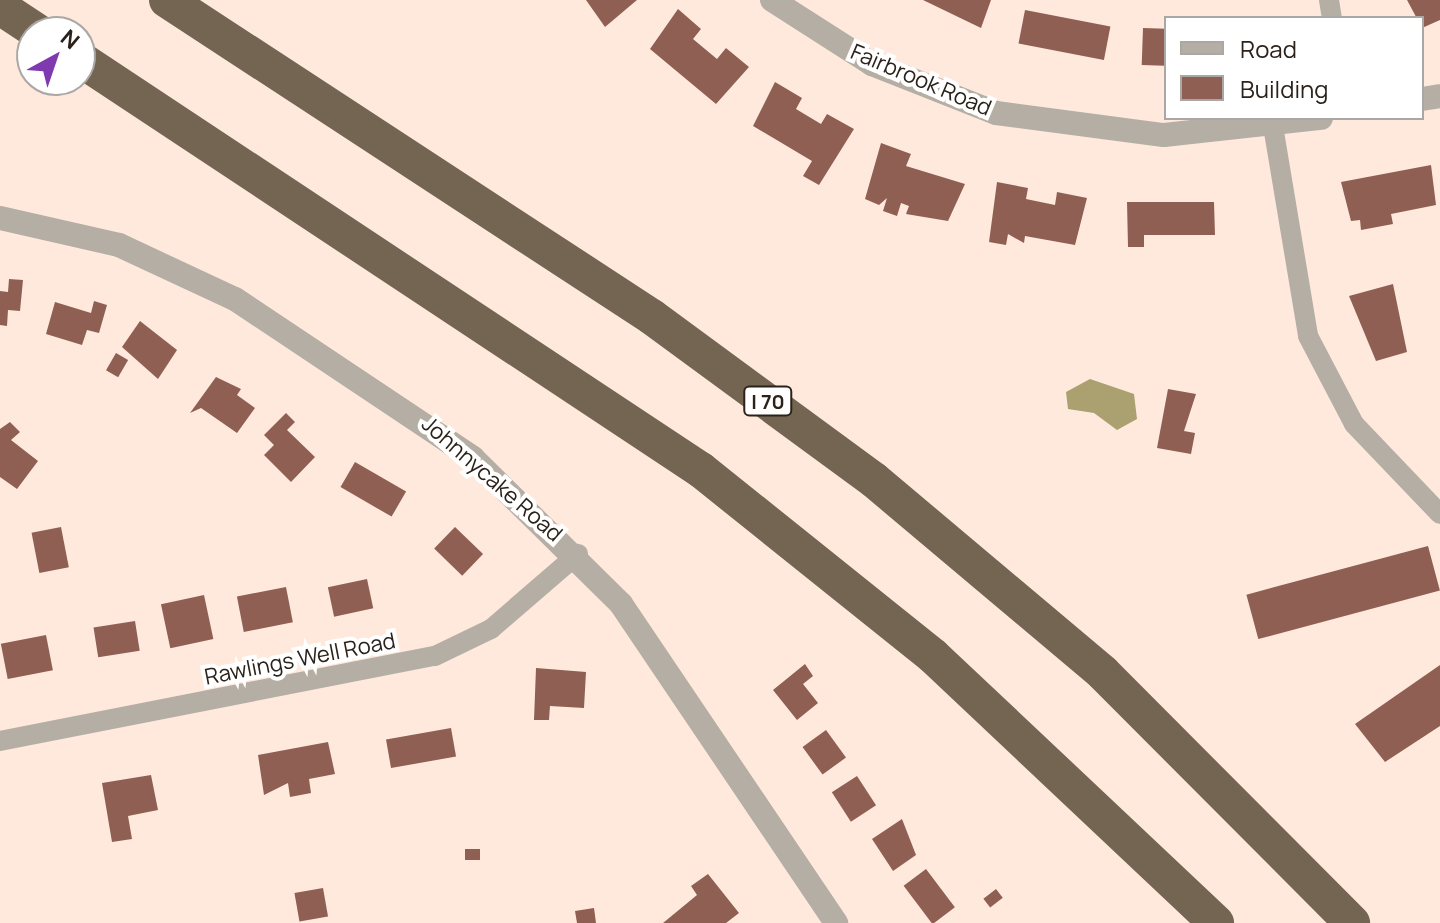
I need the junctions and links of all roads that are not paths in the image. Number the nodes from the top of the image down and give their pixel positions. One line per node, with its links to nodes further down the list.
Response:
1 (167, 0): 12 (highway, I 70)
2 (772, 0): 5 (street, Fairbrook Road)
3 (96, 70): 11 (highway)
4 (1309, 120): 5 (street, Fairbrook Road)
5 (1273, 126): 7 (street)
6 (0, 218): 8 (street, Johnnycake Road)
7 (1440, 514)
8 (578, 554): 9 (street, Rawlings Well Road); 10 (street, Johnnycake Road)
9 (0, 741)
10 (836, 923)
11 (1216, 923)
12 (1352, 923)

